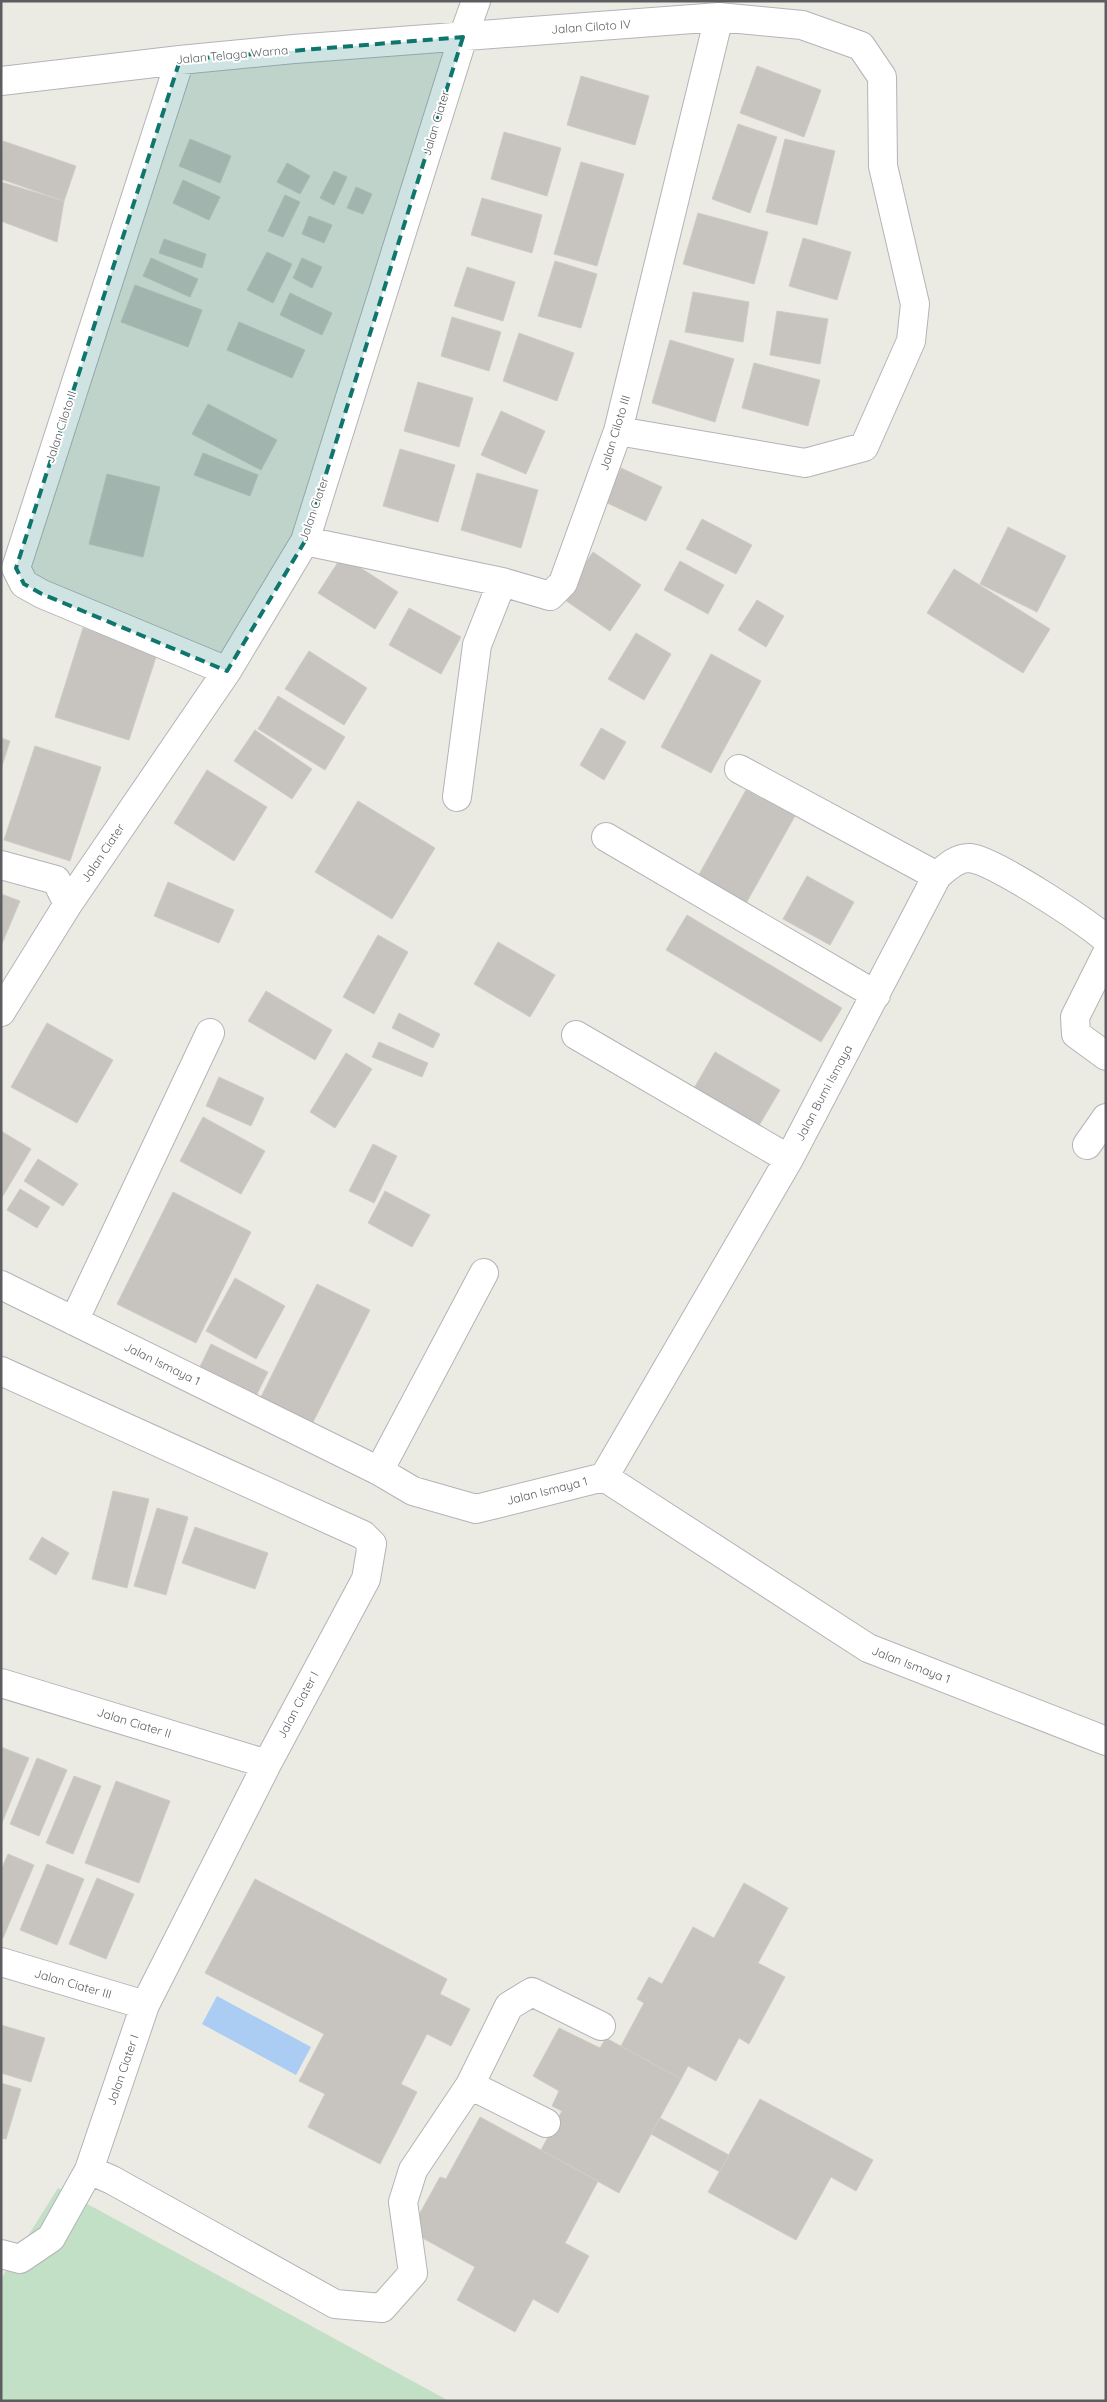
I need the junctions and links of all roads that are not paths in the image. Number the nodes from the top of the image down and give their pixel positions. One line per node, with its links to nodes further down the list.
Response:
1 (476, 1): 3 (street, Jalan Ciater)
2 (720, 17): 3 (street, Jalan Ciloto IV); 6 (street, Jalan Ciloto III); 6 (street, Jalan Ciloto IV)
3 (463, 37): 4 (street, Jalan Telaga Warna); 7 (street, Jalan Ciater)
4 (180, 60): 5 (street, Jalan Telaga Warna); 9 (street, Jalan Ciloto II)
5 (1, 81)
6 (618, 432): 8 (street, Jalan Ciloto III)
7 (305, 541): 8 (street, Jalan Ciloto III); 9 (street, Jalan Ciater)
8 (502, 582): 11 (street)
9 (226, 671): 15 (street, Jalan Ciater)
10 (739, 769): 14 (street)
11 (457, 797)
12 (606, 837): 18 (street)
13 (1, 866): 15 (street)
14 (937, 876): 16 (street, Jalan Bumi Ismaya); 18 (street, Jalan Bumi Ismaya)
15 (68, 904): 19 (street, Jalan Ciater)
16 (1106, 939)
17 (1106, 955): 22 (street)
18 (876, 995): 25 (street, Jalan Bumi Ismaya)
19 (1, 1012)
20 (210, 1033): 28 (street)
21 (576, 1035): 25 (street)
22 (1106, 1056)
23 (1106, 1118): 24 (street)
24 (1087, 1145)
25 (789, 1159): 31 (street, Jalan Bumi Ismaya)
26 (484, 1273): 30 (street)
27 (1, 1285): 28 (street, Jalan Ismaya 1)
28 (74, 1321): 30 (street, Jalan Ismaya 1)
29 (1, 1371): 34 (street, Jalan Ciater I)
30 (379, 1471): 31 (street, Jalan Ismaya 1)
31 (604, 1477): 33 (street, Jalan Ismaya 1)
32 (1, 1683): 34 (street, Jalan Ciater II)
33 (1106, 1741)
34 (267, 1764): 36 (street, Jalan Ciater I)
35 (1, 1962): 36 (street, Jalan Ciater III)
36 (145, 2005): 40 (street, Jalan Ciater I)
37 (601, 2026): 38 (street)
38 (470, 2085): 39 (street); 40 (street)
39 (546, 2123)
40 (89, 2170): 41 (street, Jalan Ciater I)
41 (1, 2254)

